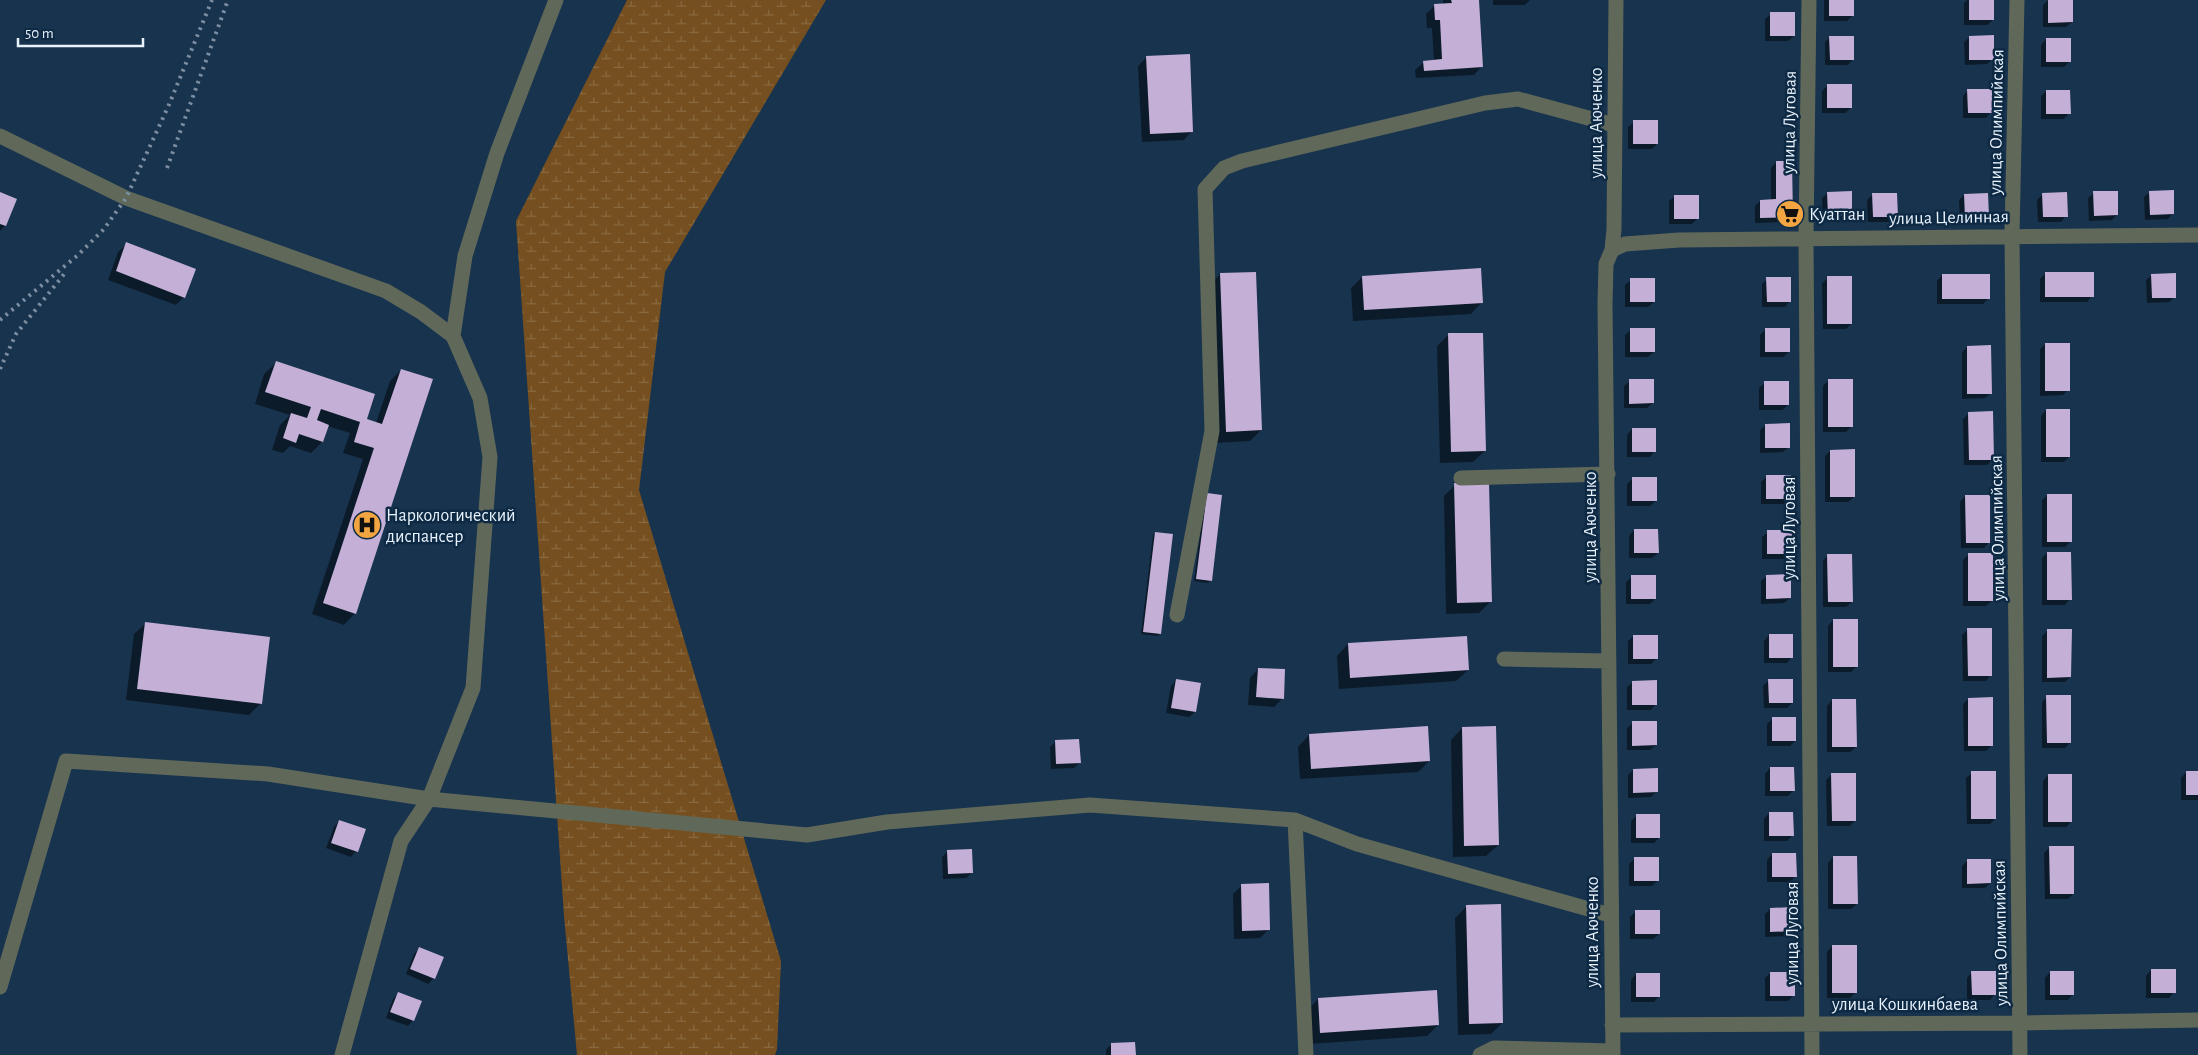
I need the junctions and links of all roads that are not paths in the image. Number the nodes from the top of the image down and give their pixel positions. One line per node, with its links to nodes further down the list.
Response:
1 (556, 0): 11 (street)
2 (1616, 0): 5 (street, улица Аюченко)
3 (1809, 0): 9 (street, улица Луговая)
4 (2017, 0): 7 (street, улица Олимпийская)
5 (1614, 125): 10 (street, улица Аюченко); 14 (street)
6 (0, 136): 11 (street)
7 (2012, 235): 8 (street, улица Целинная); 9 (street, улица Целинная); 23 (street, улица Олимпийская)
8 (2198, 235)
9 (1806, 238): 10 (street, улица Целинная); 22 (street, улица Луговая)
10 (1612, 250): 12 (street, улица Аюченко)
11 (453, 336): 17 (street)
12 (1608, 474): 13 (street); 16 (street, улица Аюченко)
13 (1461, 478)
14 (1178, 614)
15 (1504, 659): 16 (street)
16 (1609, 661): 19 (street, улица Аюченко)
17 (429, 799): 18 (street); 20 (street); 26 (street)
18 (1295, 820): 19 (street); 27 (street)
19 (1610, 915): 24 (street, улица Аюченко)
20 (0, 987)
21 (2198, 1020): 23 (street, улица Кошкинбаева)
22 (1812, 1022): 23 (street, улица Кошкинбаева); 24 (street, улица Кошкинбаева); 29 (street, улица Луговая)
23 (2020, 1024): 30 (street, улица Олимпийская)
24 (1612, 1025): 25 (street, улица Аюченко)
25 (1613, 1053): 28 (street)
26 (342, 1055)
27 (1306, 1055)
28 (1480, 1055)
29 (1812, 1055)
30 (2020, 1055)

